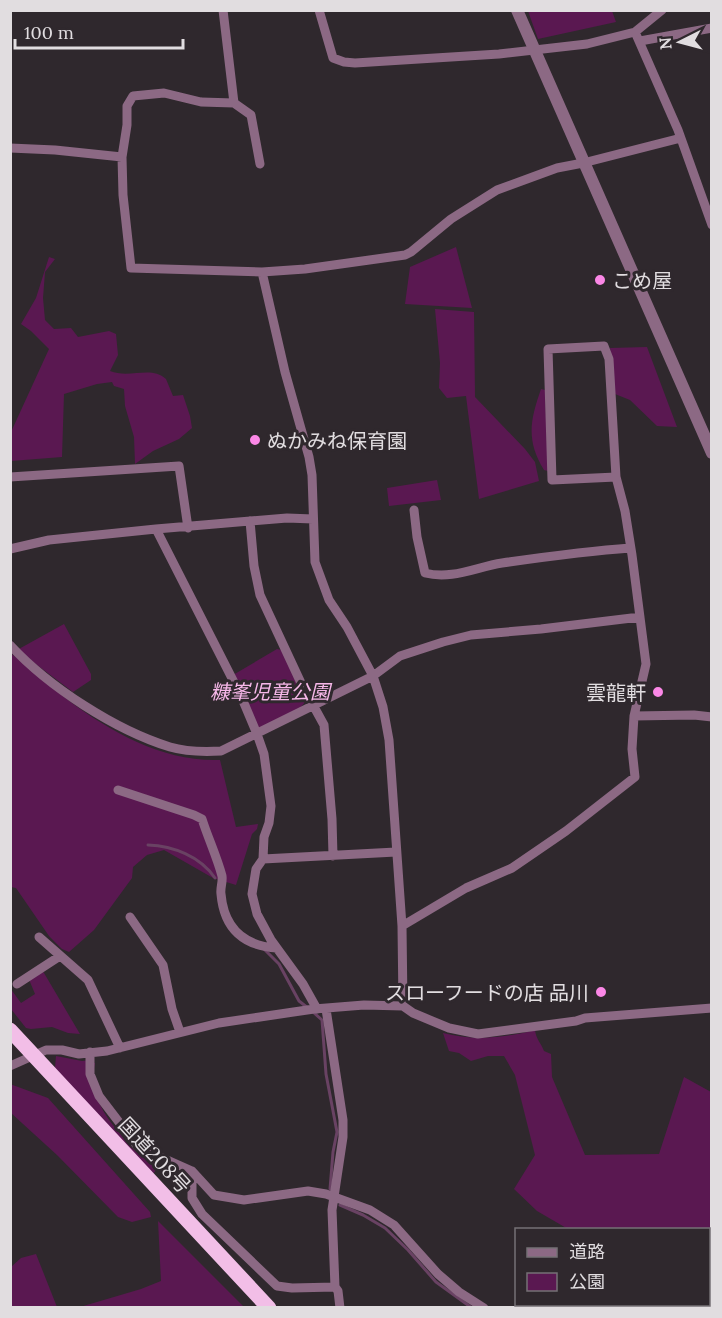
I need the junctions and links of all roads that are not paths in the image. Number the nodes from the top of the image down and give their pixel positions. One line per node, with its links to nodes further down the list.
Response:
1 (223, 10): 8 (street)
2 (319, 10): 7 (street)
3 (517, 10): 7 (street)
4 (662, 10): 6 (street)
5 (711, 28): 6 (street)
6 (638, 36): 7 (street); 9 (street)
7 (534, 51): 13 (street)
8 (234, 103): 11 (street); 12 (street)
9 (681, 138): 13 (street); 14 (street)
10 (10, 148): 11 (street)
11 (122, 157): 15 (street)
12 (260, 164)
13 (583, 164): 15 (street); 16 (street)
14 (711, 225)
15 (262, 272): 20 (street)
16 (711, 453)
17 (10, 477): 22 (street)
18 (616, 477): 18 (street); 24 (street)
19 (414, 510): 24 (street)
20 (313, 519): 21 (street); 28 (street)
21 (250, 520): 22 (street); 29 (street)
22 (188, 528): 23 (street)
23 (156, 529): 25 (street); 32 (street)
24 (630, 548): 26 (street)
25 (10, 549)
26 (640, 617): 28 (street); 30 (street)
27 (10, 645): 32 (street)
28 (373, 676): 29 (street); 34 (street)
29 (314, 705): 32 (street); 35 (street)
30 (634, 716): 31 (street); 38 (street)
31 (711, 717)
32 (257, 734): 36 (street)
33 (118, 790): 40 (street)
34 (396, 852): 35 (street); 38 (street)
35 (333, 856): 36 (street)
36 (263, 859): 40 (street)
37 (130, 917): 47 (street)
38 (402, 926): 43 (street)
39 (39, 937): 41 (street)
40 (277, 948): 45 (street)
41 (60, 956): 42 (street); 48 (street)
42 (17, 984)
43 (402, 1006): 44 (street); 45 (street)
44 (711, 1008)
45 (319, 1009): 47 (street); 53 (street)
46 (10, 1030): 50 (highway, 国道208号)
47 (180, 1032): 48 (street)
48 (120, 1048): 49 (street)
49 (90, 1052): 50 (street); 52 (street)
50 (34, 1057): 51 (street); 55 (highway, 国道208号)
51 (10, 1066)
52 (192, 1171): 53 (street); 54 (street)
53 (333, 1198): 54 (street); 57 (street)
54 (335, 1287): 56 (street)
55 (269, 1308)
56 (340, 1308)
57 (484, 1308)

